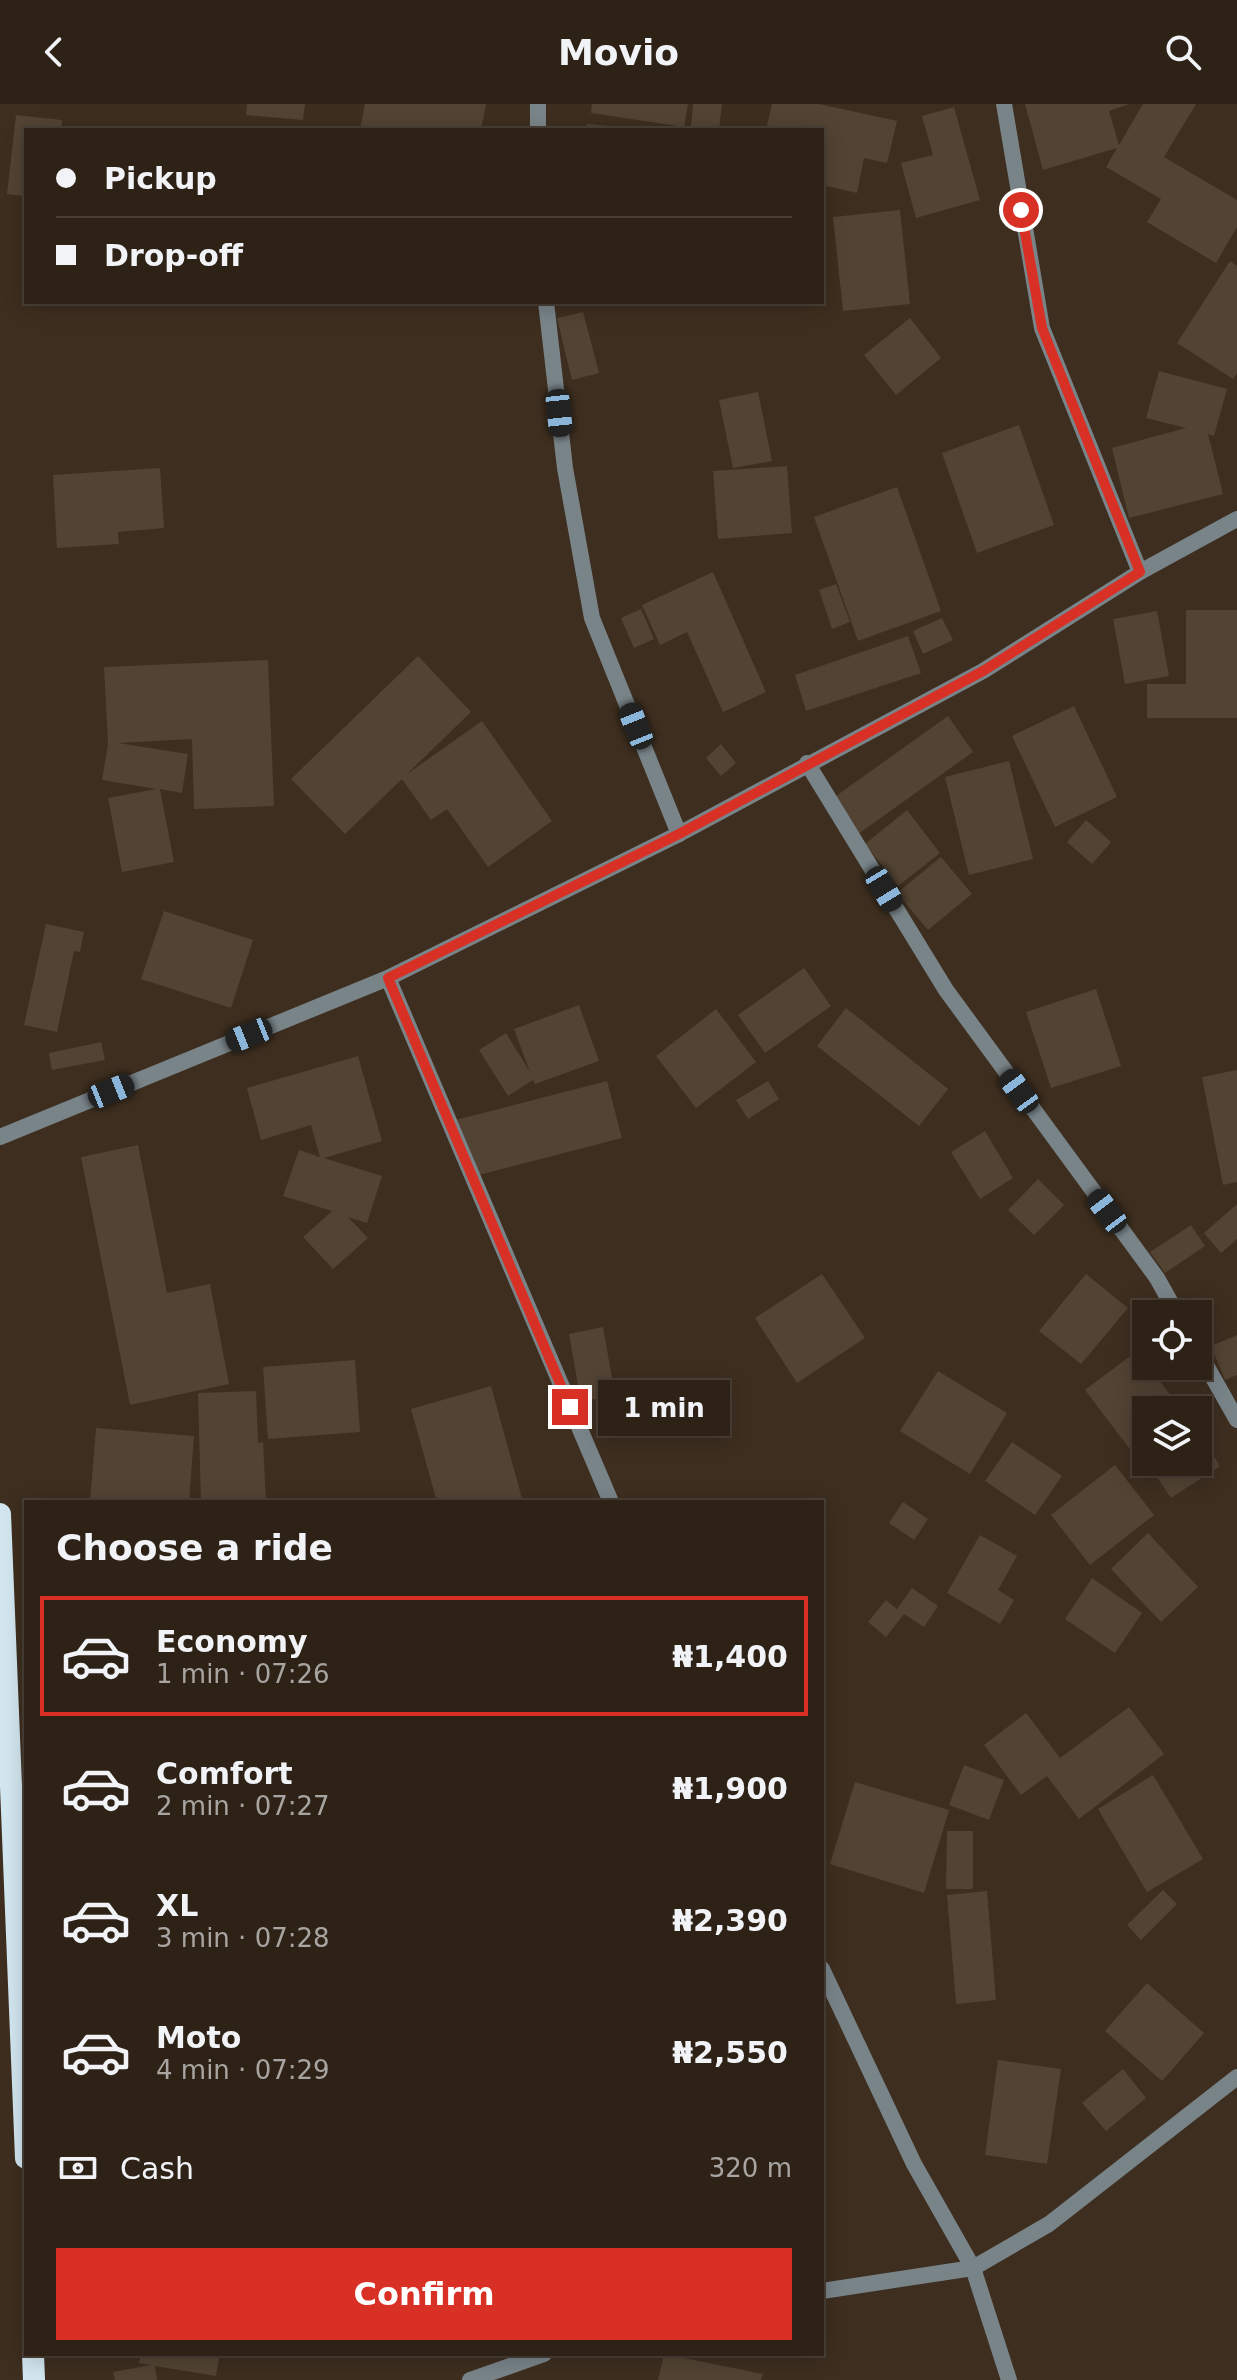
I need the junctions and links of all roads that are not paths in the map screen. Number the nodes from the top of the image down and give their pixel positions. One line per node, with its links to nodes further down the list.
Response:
1 (538, 104): 3 (street)
2 (1004, 104): 6 (street)
3 (538, 128)
4 (546, 304): 8 (street)
5 (1237, 519): 6 (street)
6 (1140, 572): 7 (street)
7 (807, 763): 8 (street); 11 (street)
8 (679, 834): 9 (street)
9 (388, 978): 10 (street); 14 (street)
10 (0, 1137)
11 (1169, 1300)
12 (1212, 1376): 13 (street)
13 (1237, 1420)
14 (610, 1500)
15 (0, 1514): 18 (highway)
16 (824, 1973): 19 (street)
17 (1237, 2077): 19 (street)
18 (24, 2108)
19 (973, 2268): 20 (street); 25 (street)
20 (824, 2291)
21 (33, 2356): 24 (highway)
22 (539, 2356): 23 (street)
23 (477, 2379)
24 (34, 2380)
25 (1009, 2380)

